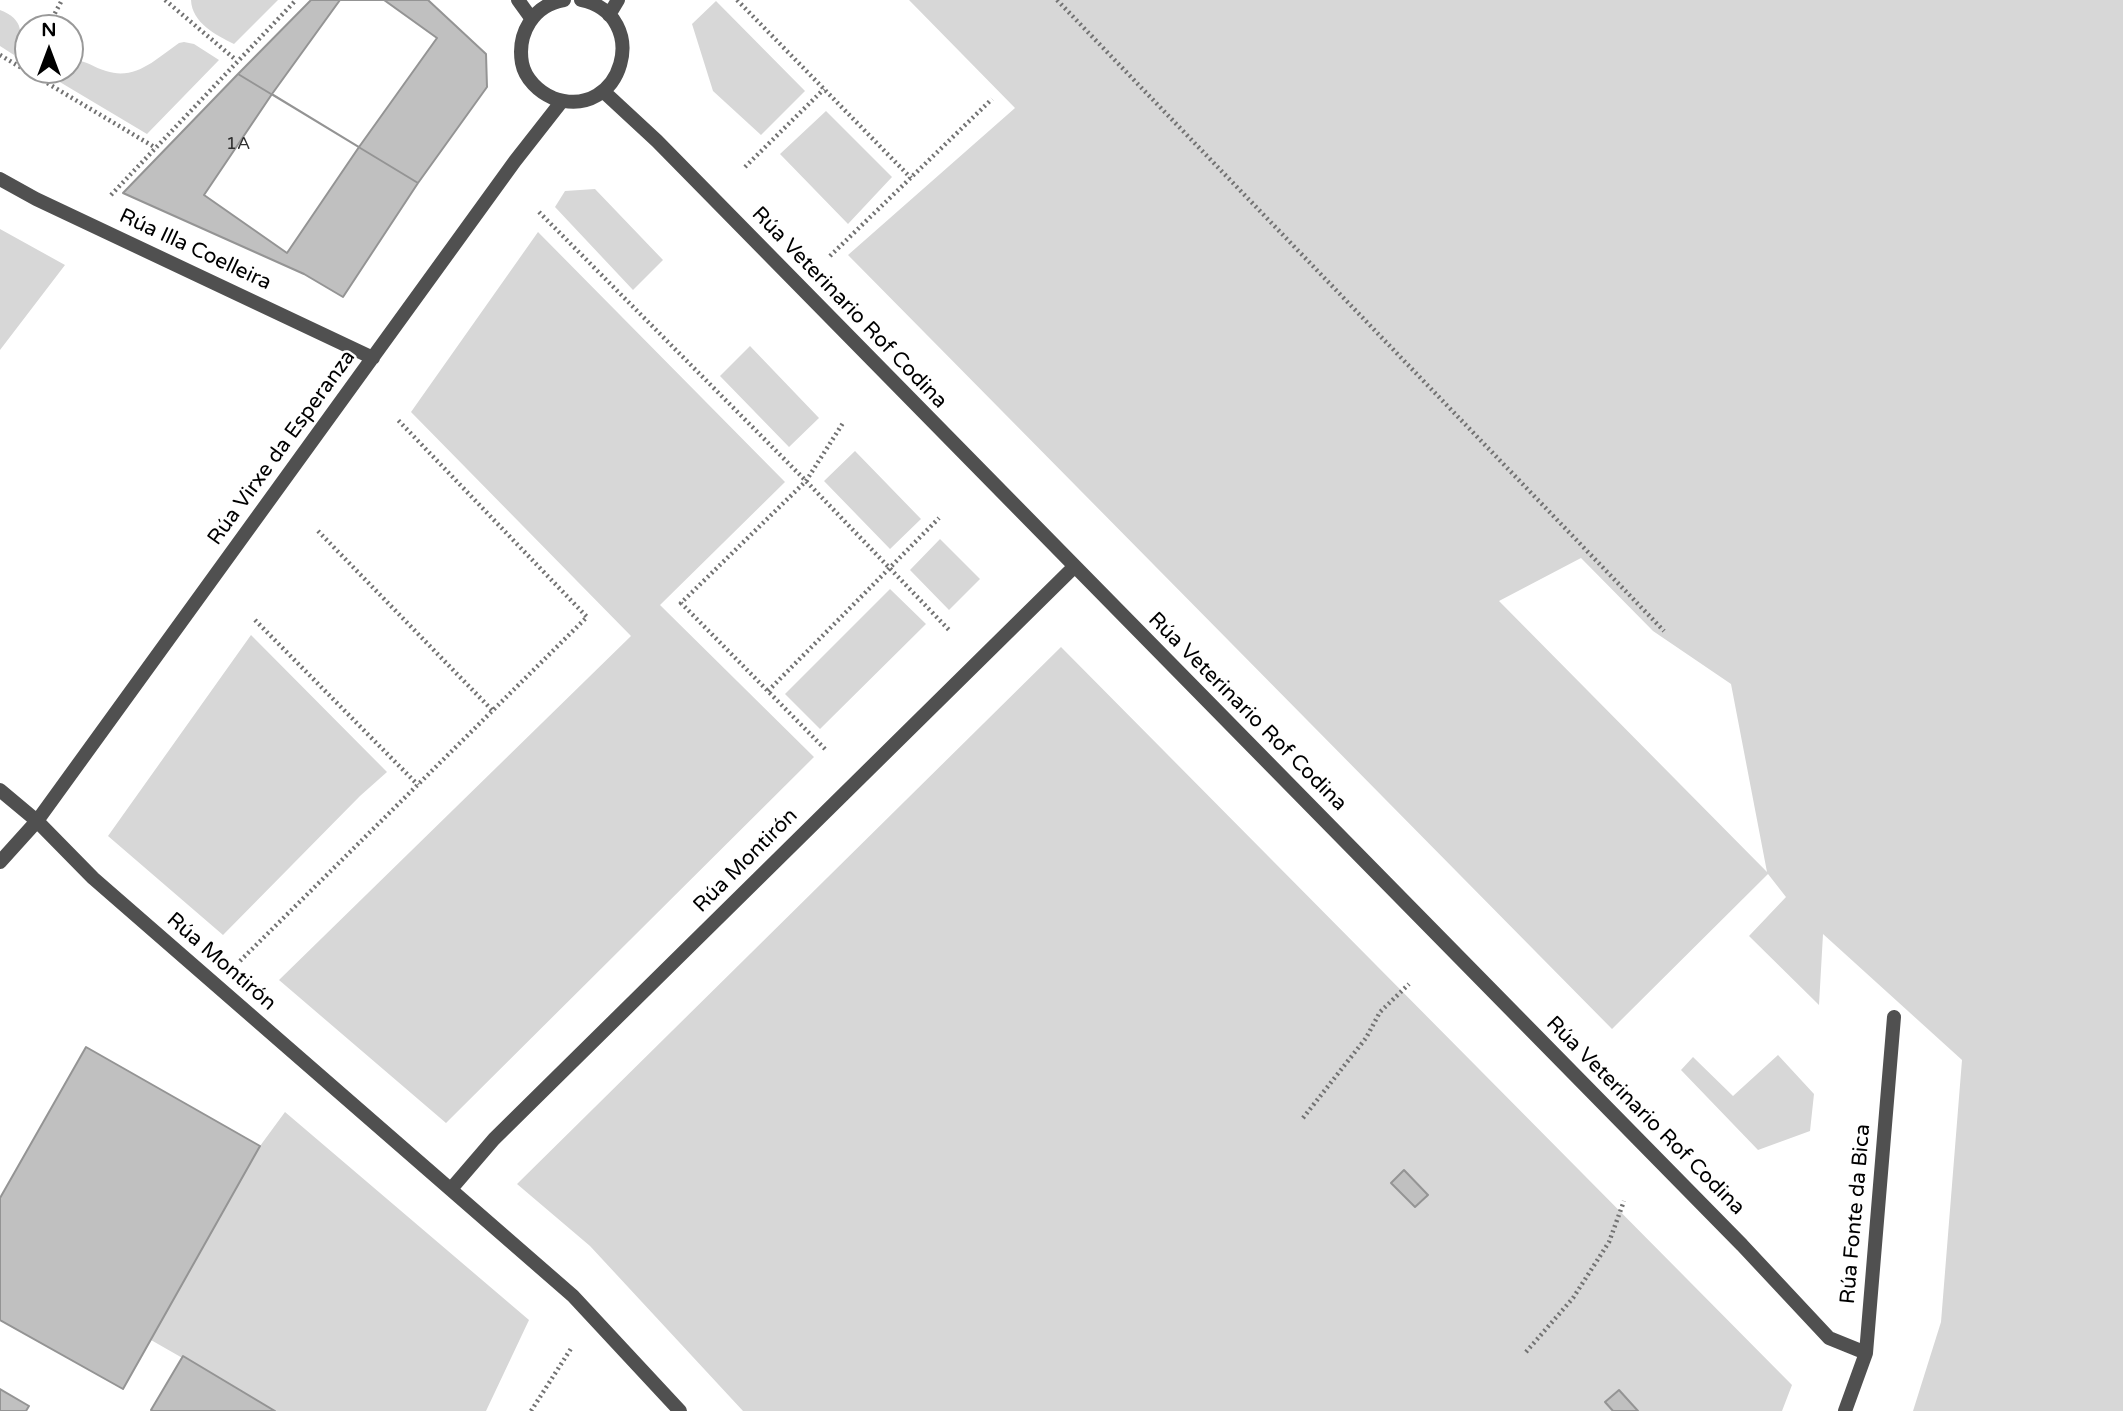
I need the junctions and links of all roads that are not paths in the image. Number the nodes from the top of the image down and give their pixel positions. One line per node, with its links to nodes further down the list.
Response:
1 (518, 0): 6 (street)
2 (564, 0): 6 (street)
3 (581, 0): 5 (street)
4 (618, 0): 5 (street)
5 (609, 15): 7 (street)
6 (531, 18): 8 (street)
7 (603, 91): 8 (street); 11 (street, Rúa Veterinario Rof Codina)
8 (562, 101): 10 (street, Rúa Virxe da Esperanza)
9 (0, 179): 10 (street, Rúa Illa Coelleira)
10 (373, 358): 13 (street, Rúa Virxe da Esperanza)
11 (1074, 567): 16 (street, Rúa Montirón); 17 (street, Rúa Veterinario Rof Codina)
12 (0, 790): 13 (street, Rúa Montirón)
13 (37, 821): 14 (street, Rúa Virxe da Esperanza); 16 (street, Rúa Montirón)
14 (0, 862)
15 (1894, 1017): 17 (street, Rúa Fonte da Bica)
16 (451, 1189): 18 (street, Rúa Montirón)
17 (1866, 1353): 19 (street, Rúa Fonte da Bica)
18 (680, 1411)
19 (1845, 1411)

